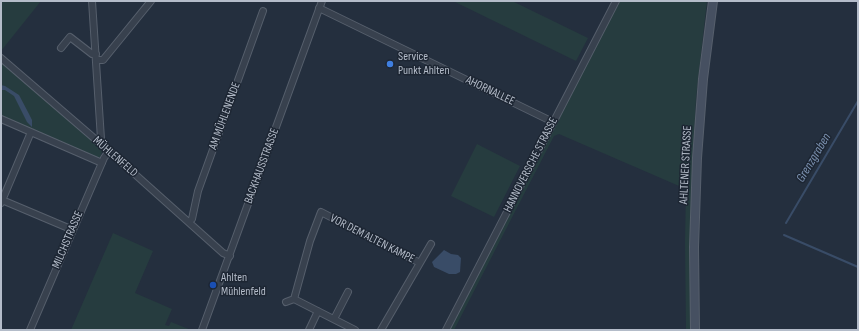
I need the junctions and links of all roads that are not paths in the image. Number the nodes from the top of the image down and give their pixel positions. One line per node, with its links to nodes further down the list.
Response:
1 (92, 1): 9 (street)
2 (151, 1): 9 (street)
3 (322, 1): 6 (street, BACKHAUSSTRASSE)
4 (616, 1): 12 (street, HANNOVERSCHE STRASSE)
5 (713, 1): 34 (main road, AHLTENER STRASSE)
6 (319, 8): 12 (street, AHORNALLEE); 21 (street, BACKHAUSSTRASSE)
7 (263, 11): 18 (street, AM MÜHLENENDE)
8 (61, 48): 9 (street)
9 (96, 57): 14 (street)
10 (1, 58): 14 (street, MÜHLENFELD)
11 (1, 119): 13 (street)
12 (553, 122): 33 (street, HANNOVERSCHE STRASSE)
13 (31, 132): 16 (street); 17 (street)
14 (98, 142): 15 (street, MÜHLENFELD)
15 (109, 151): 16 (street, MILCHSTRASSE); 18 (street, MÜHLENFELD)
16 (102, 163): 19 (street, MILCHSTRASSE)
17 (2, 201): 19 (street)
18 (189, 222): 21 (street, MÜHLENFELD)
19 (73, 230): 28 (street, MILCHSTRASSE)
20 (431, 244): 22 (street, VOR DEM ALTEN KAMPE)
21 (230, 256): 29 (street, BACKHAUSSTRASSE)
22 (420, 263): 24 (street, VOR DEM ALTEN KAMPE); 32 (street, VOR DEM ALTEN KAMPE)
23 (348, 292): 27 (street)
24 (294, 299): 25 (street); 26 (street)
25 (286, 302)
26 (318, 311): 27 (street); 30 (street)
27 (334, 319): 31 (street)
28 (30, 330)
29 (202, 330)
30 (309, 330)
31 (355, 330)
32 (380, 330)
33 (446, 330)
34 (695, 330)

